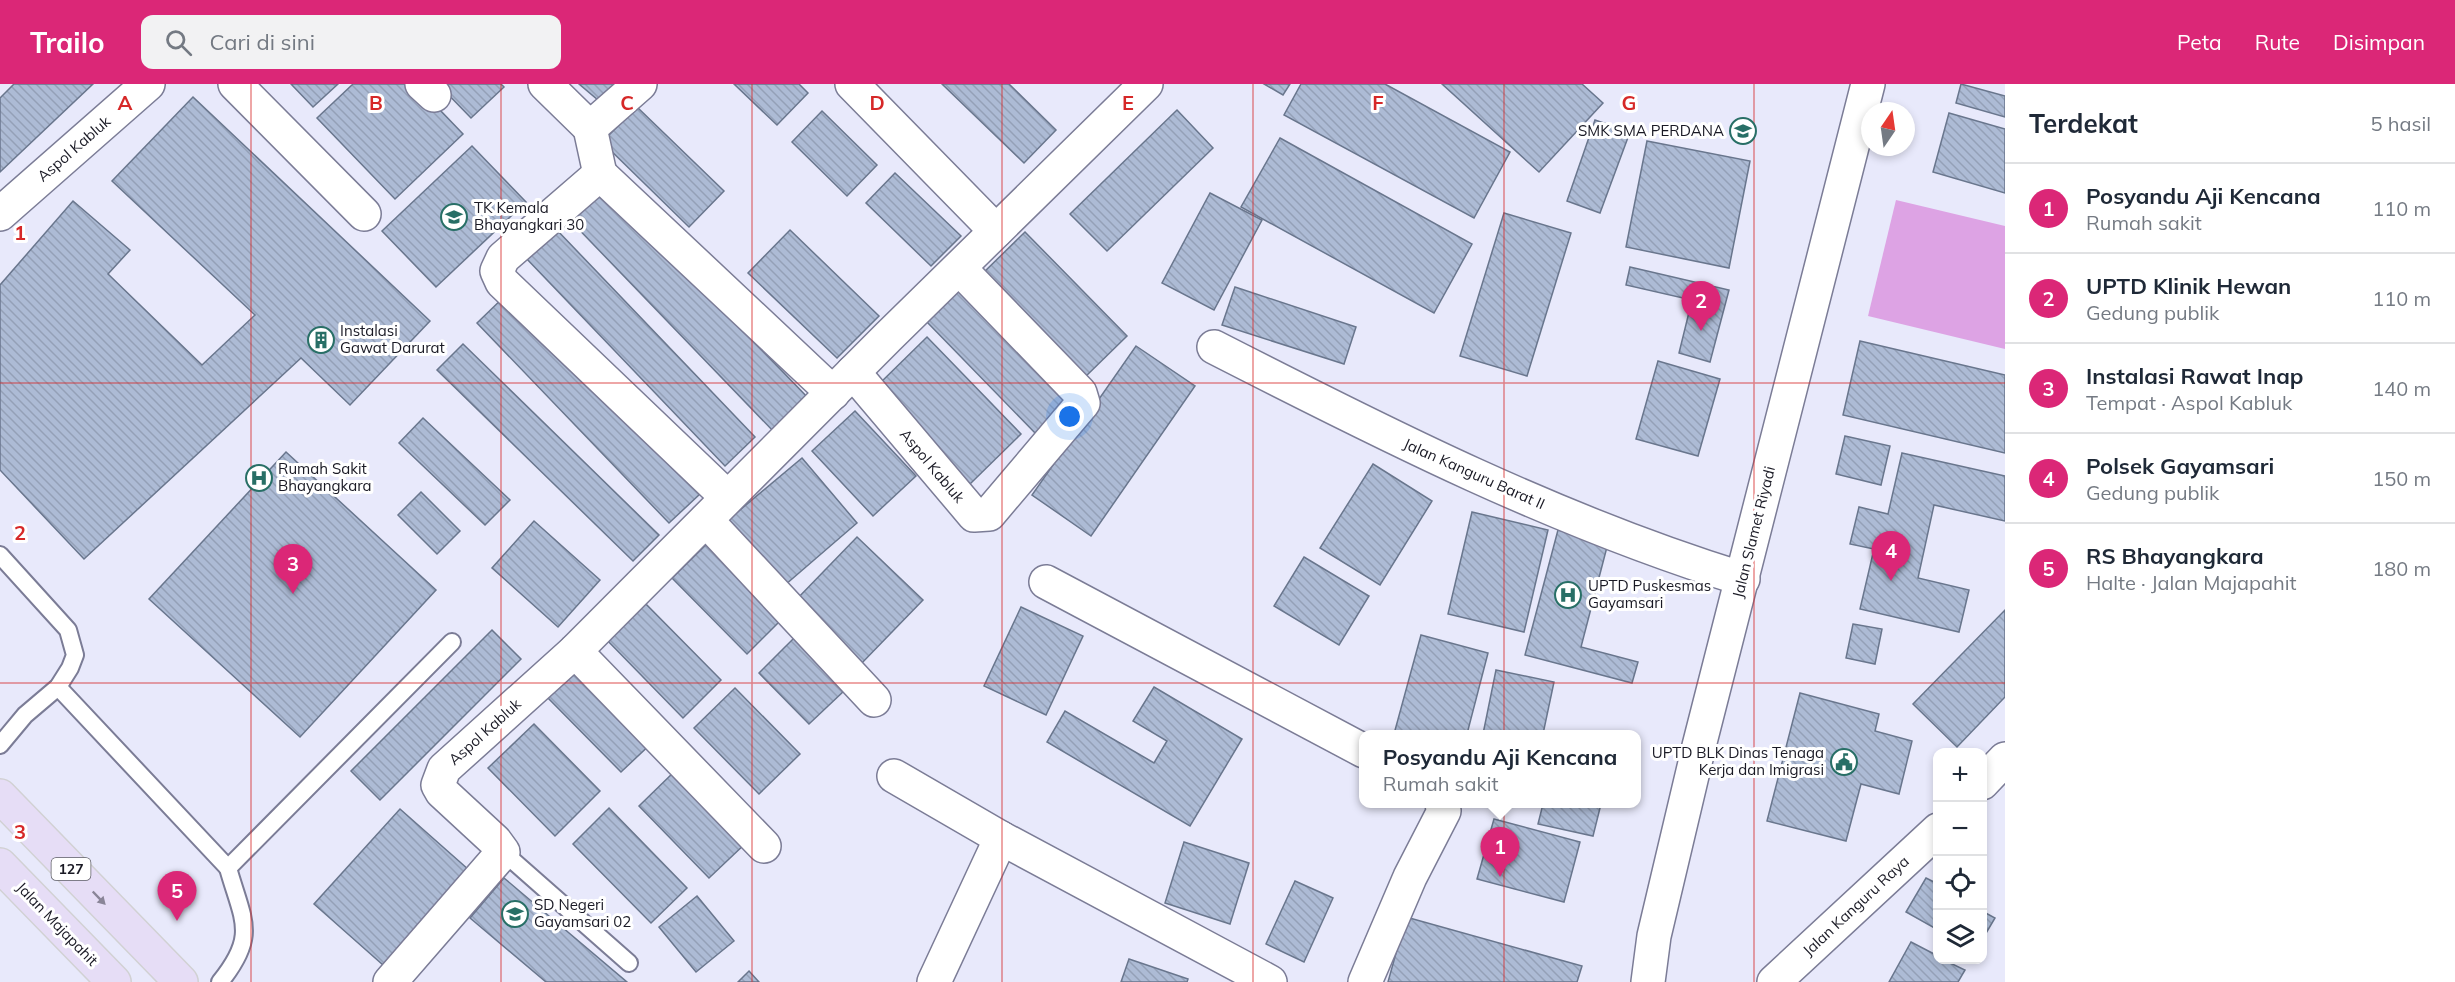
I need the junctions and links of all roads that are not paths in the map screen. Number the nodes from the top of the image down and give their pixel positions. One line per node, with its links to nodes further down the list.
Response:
1 (147, 84): 10 (street, Aspol Kabluk)
2 (234, 84): 11 (street)
3 (545, 84): 8 (street)
4 (640, 84): 8 (street)
5 (852, 84): 12 (street)
6 (1146, 84): 12 (street, Aspol Kabluk)
7 (1868, 84): 18 (street, Jalan Slamet Riyadi)
8 (590, 128): 9 (street)
9 (600, 174): 15 (street, Aspol Kabluk); 16 (street)
10 (0, 214)
11 (364, 214)
12 (996, 231): 13 (street, Aspol Kabluk)
13 (959, 268): 15 (street, Aspol Kabluk); 15 (street, Aspol Kabluk)
14 (1214, 347): 18 (street, Jalan Kanguru Barat II)
15 (843, 382): 16 (street, Aspol Kabluk)
16 (717, 508): 21 (street, Aspol Kabluk); 23 (street)
17 (0, 555): 22 (lane)
18 (1743, 579): 45 (street, Jalan Slamet Riyadi)
19 (1046, 582): 25 (street)
20 (452, 642): 36 (lane)
21 (575, 651): 33 (street); 34 (street, Aspol Kabluk)
22 (58, 687): 24 (lane); 36 (lane)
23 (874, 700)
24 (0, 745)
25 (1359, 747)
26 (2005, 759): 28 (street)
27 (894, 776): 32 (street)
28 (1987, 779)
29 (0, 796): 39 (main road, 127, one-way to 39)
30 (1443, 808): 44 (street)
31 (1933, 835): 46 (street, Jalan Kanguru Raya)
32 (1001, 838): 42 (street); 43 (street)
33 (764, 846)
34 (503, 852): 37 (lane); 41 (street)
35 (0, 865): 38 (main road, Jalan Majapahit)
36 (228, 868): 40 (lane)
37 (630, 963)
38 (114, 982)
39 (181, 982)
40 (220, 982)
41 (390, 982)
42 (934, 982)
43 (1270, 982)
44 (1365, 982)
45 (1648, 982)
46 (1774, 982)

